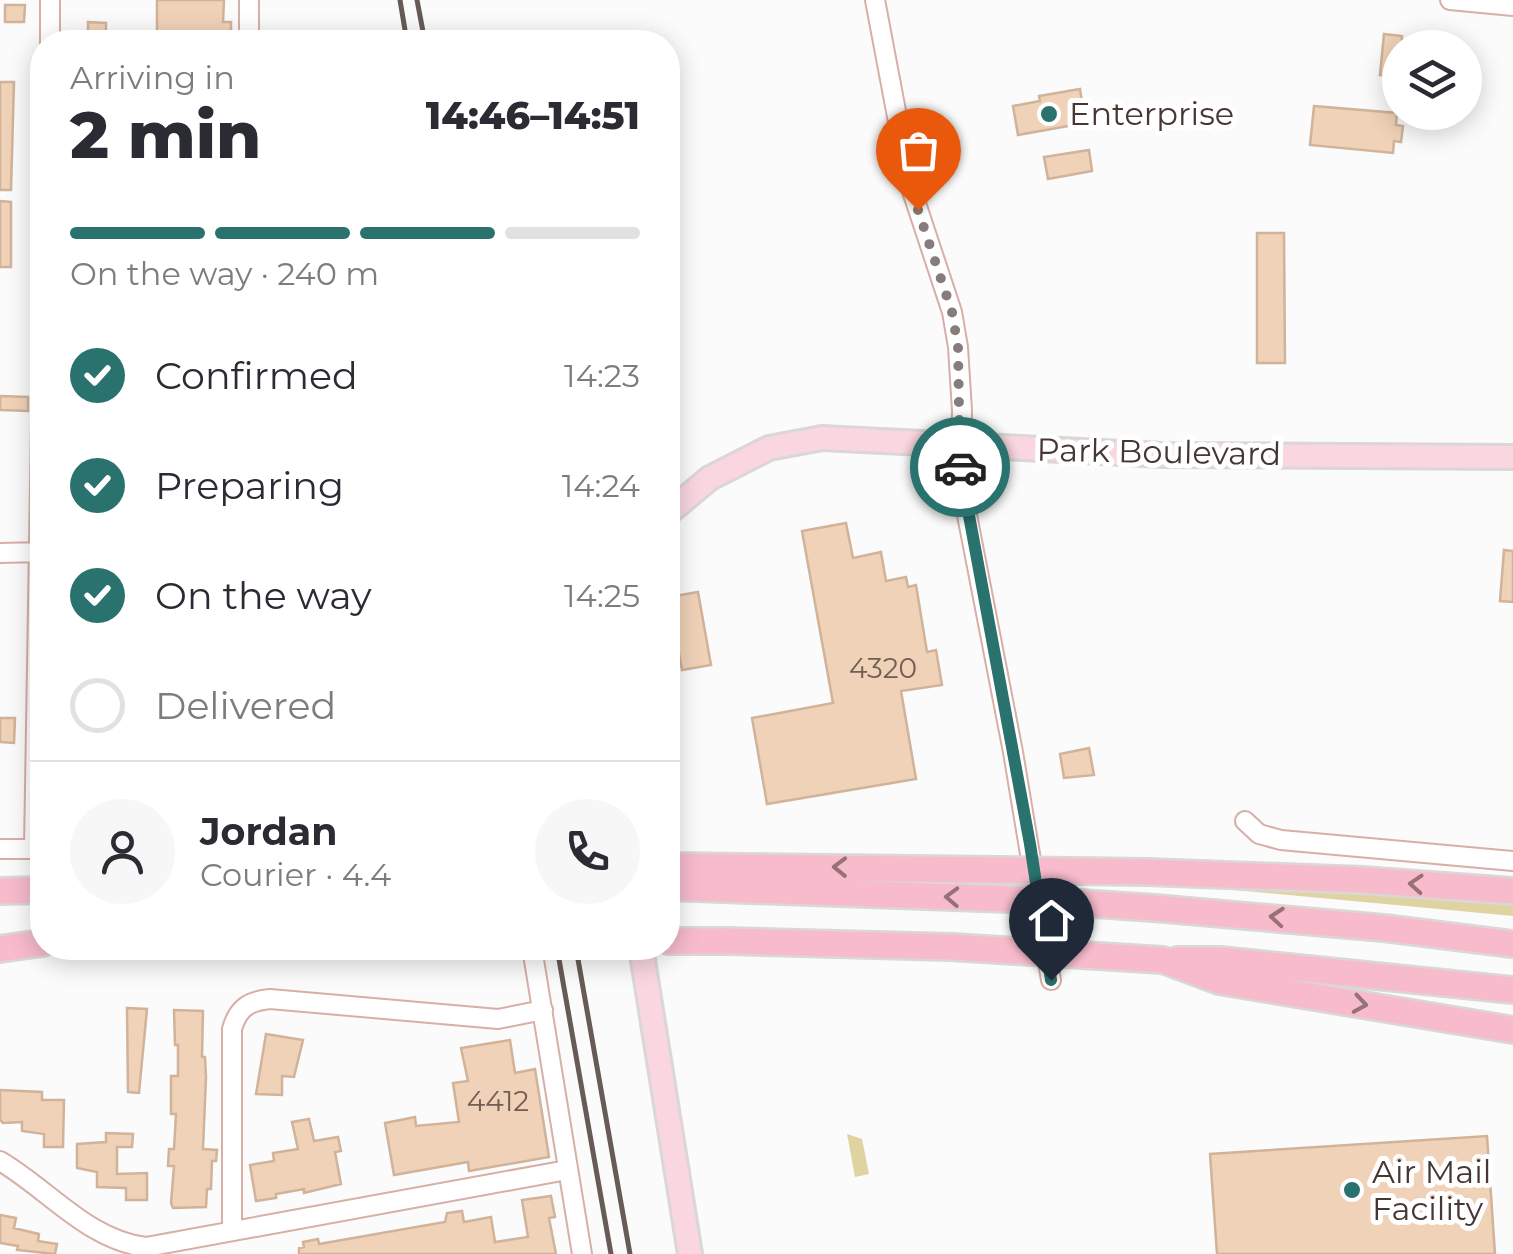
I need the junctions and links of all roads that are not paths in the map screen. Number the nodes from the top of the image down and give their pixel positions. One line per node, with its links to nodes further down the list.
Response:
1 (50, 0): 6 (street)
2 (249, 0): 7 (street)
3 (875, 0): 8 (street)
4 (1450, 0): 5 (street)
5 (1513, 6)
6 (50, 30)
7 (248, 30)
8 (960, 444): 9 (main road, Park Boulevard); 10 (main road, Park Boulevard); 29 (street)
9 (1513, 457)
10 (680, 503)
11 (30, 552): 12 (street)
12 (0, 553)
13 (1246, 822): 16 (street)
14 (0, 849): 15 (street)
15 (30, 849)
16 (1513, 861)
17 (680, 866): 21 (highway, one-way to 17, bridge)
18 (680, 888): 24 (highway, one-way to 18, bridge)
19 (30, 890): 20 (highway)
20 (0, 891)
21 (1513, 891)
22 (680, 941): 28 (highway, bridge)
23 (30, 944): 25 (highway)
24 (1513, 944)
25 (0, 945)
26 (534, 960): 31 (street)
27 (643, 960): 38 (main road)
28 (1163, 960): 30 (highway); 32 (highway, one-way to 32)
29 (1051, 980)
30 (1513, 990)
31 (544, 1010): 34 (street); 35 (street)
32 (1513, 1030)
33 (0, 1161): 36 (street)
34 (567, 1170): 35 (street); 37 (street)
35 (232, 1231): 36 (street)
36 (160, 1250)
37 (582, 1254)
38 (690, 1254)

